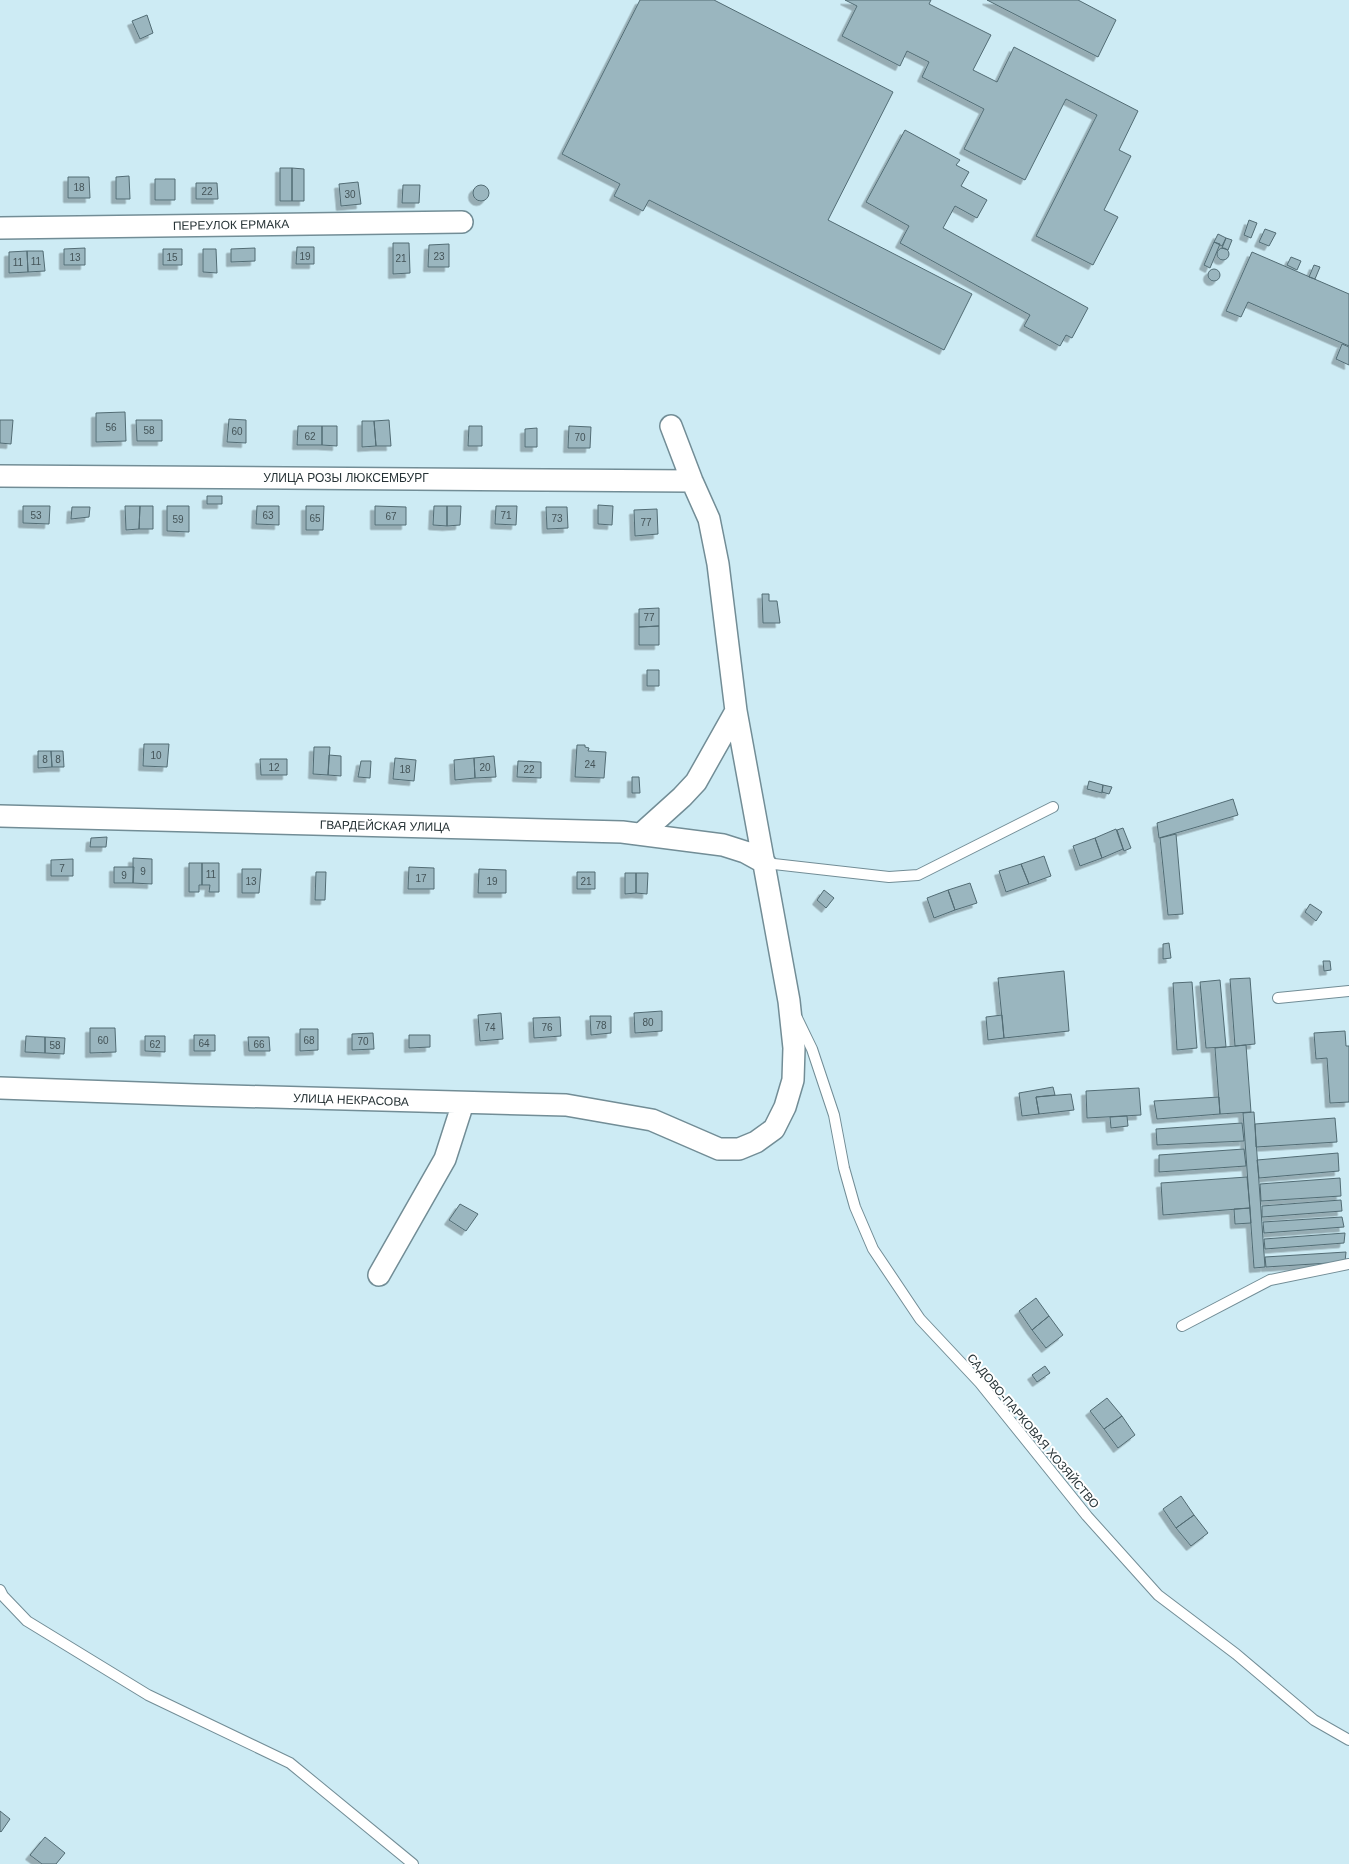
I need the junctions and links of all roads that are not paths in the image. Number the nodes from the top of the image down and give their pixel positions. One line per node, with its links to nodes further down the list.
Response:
1 (462, 222): 2 (street, ПЕРЕУЛОК ЕРМАКА)
2 (0, 228)
3 (671, 426): 5 (street, УЛИЦА НЕКРАСОВА)
4 (0, 476): 5 (street, УЛИЦА РОЗЫ ЛЮКСЕМБУРГ)
5 (692, 481): 6 (street, УЛИЦА НЕКРАСОВА)
6 (736, 711): 9 (street); 10 (street, УЛИЦА НЕКРАСОВА)
7 (1053, 807): 10 (lane)
8 (0, 816): 9 (street, ГВАРДЕЙСКАЯ УЛИЦА)
9 (641, 834): 10 (street, ГВАРДЕЙСКАЯ УЛИЦА)
10 (765, 862): 13 (street, УЛИЦА НЕКРАСОВА)
11 (1349, 991): 12 (lane)
12 (1278, 998)
13 (789, 1001): 15 (street, УЛИЦА НЕКРАСОВА); 20 (lane, САДОВО-ПАРКОВАЯ ХОЗЯЙСТВО)
14 (0, 1088): 15 (street, УЛИЦА НЕКРАСОВА)
15 (463, 1103): 17 (street)
16 (1349, 1264): 18 (lane)
17 (379, 1275)
18 (1182, 1326)
19 (0, 1590): 21 (lane)
20 (1349, 1740)
21 (413, 1864)

